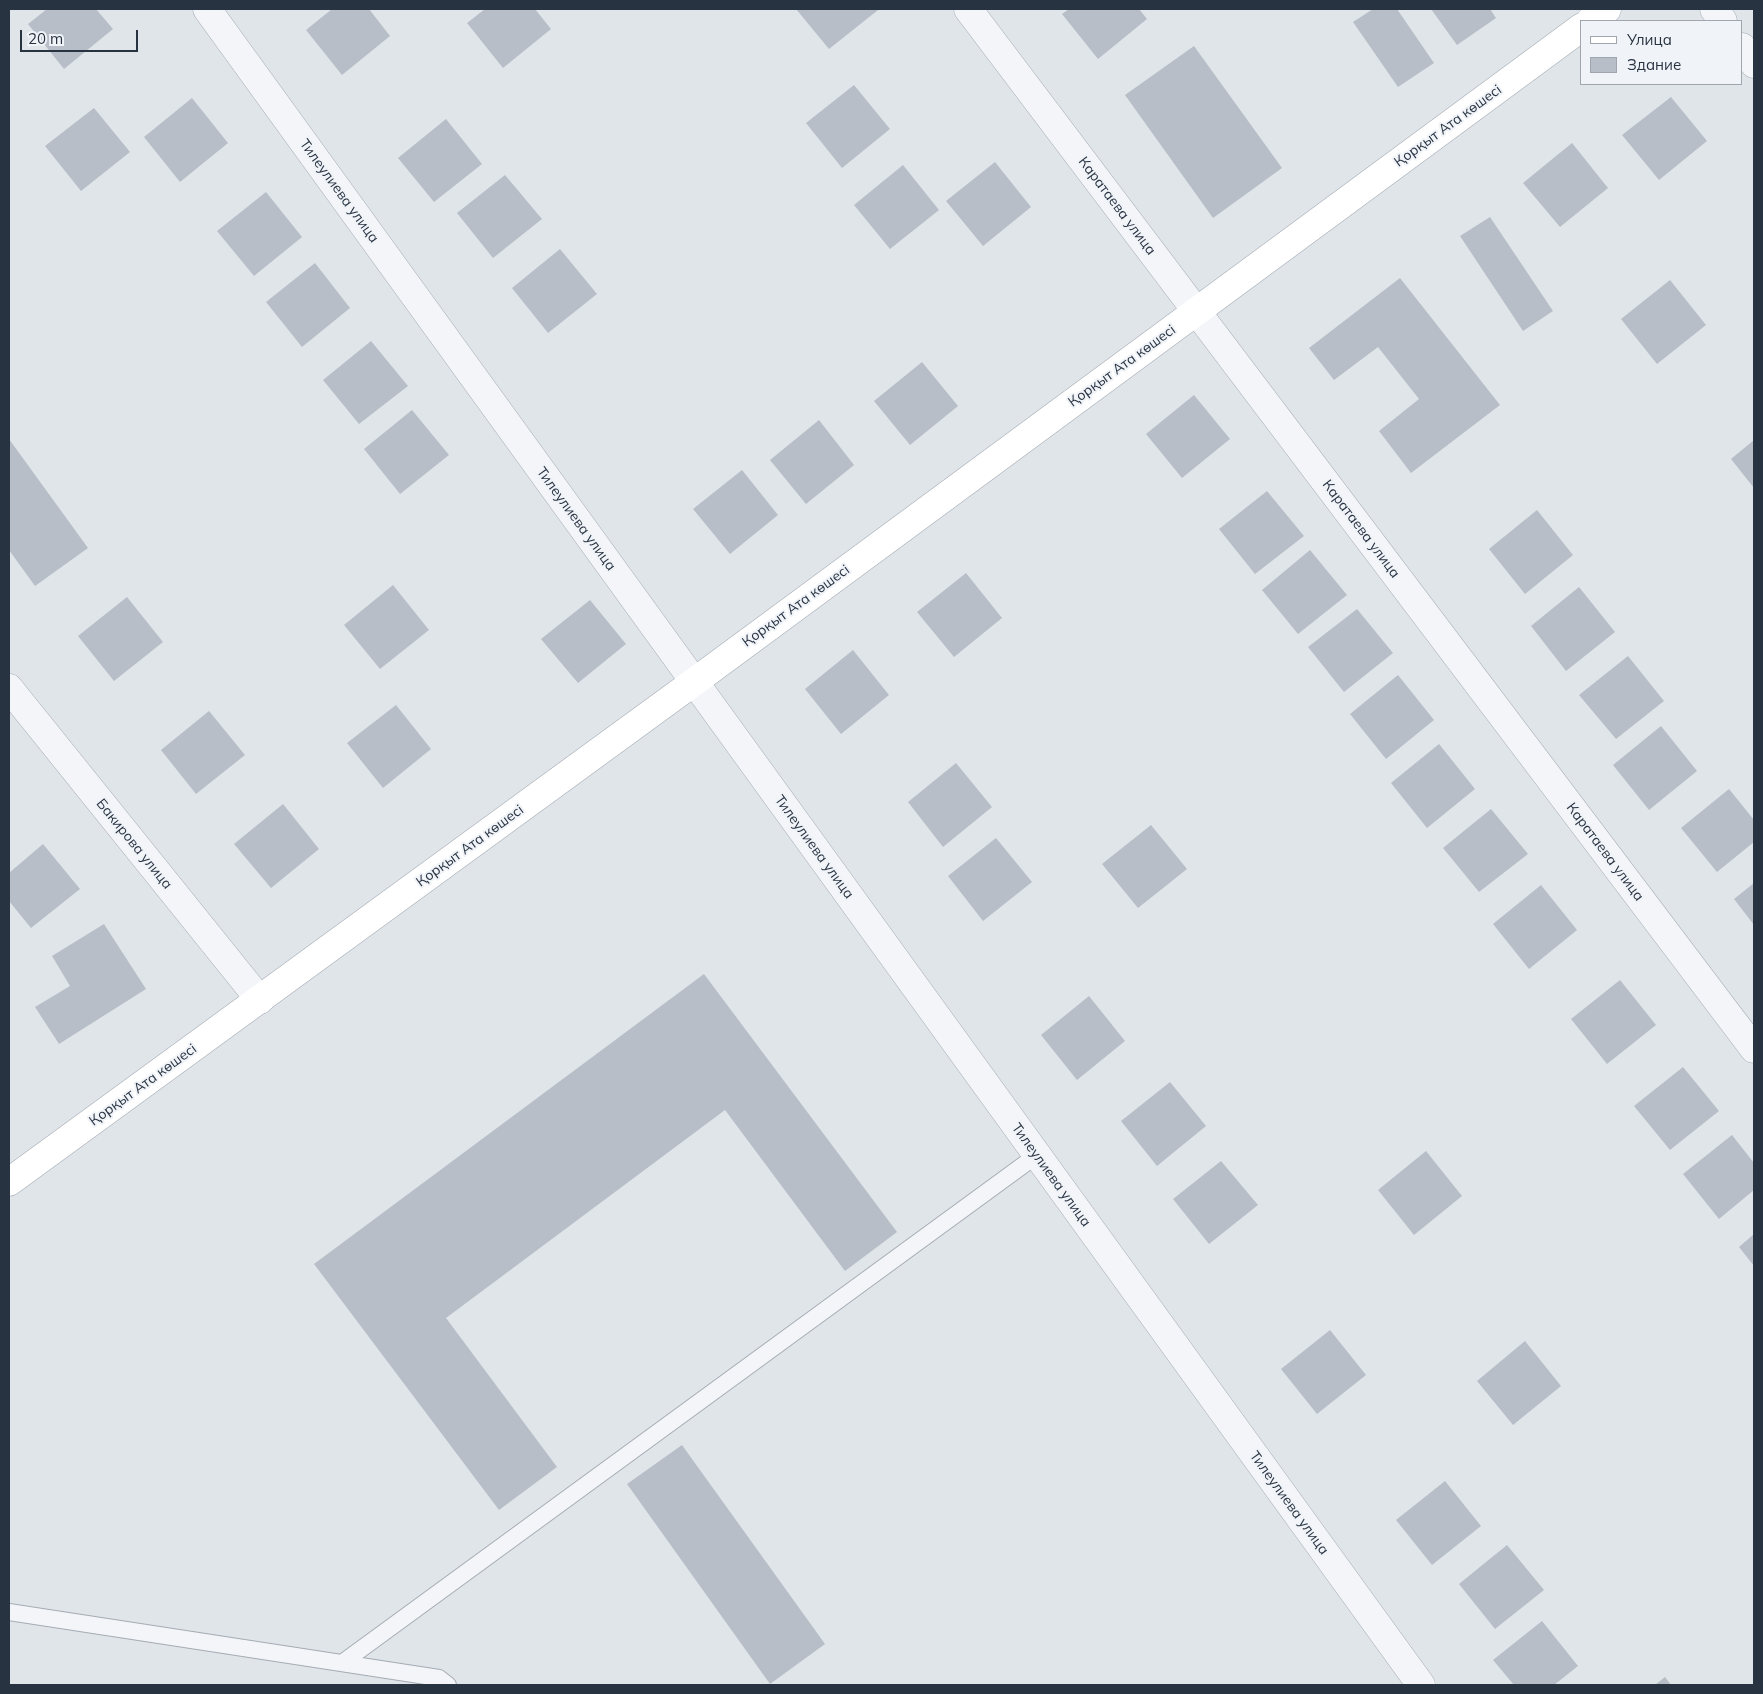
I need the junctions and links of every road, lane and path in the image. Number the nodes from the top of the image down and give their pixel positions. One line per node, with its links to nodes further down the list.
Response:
1 (207, 9): 11 (street, Тилеулиева улица)
2 (968, 9): 10 (street, Каратаева улица)
3 (1607, 9): 5 (main road)
4 (1714, 9): 6 (street)
5 (1591, 20)
6 (1722, 20)
7 (1580, 28): 10 (main road, Қорқыт Ата көшесі)
8 (1743, 48): 9 (street)
9 (1754, 64)
10 (1197, 312): 11 (main road, Қорқыт Ата көшесі); 14 (street, Каратаева улица)
11 (694, 682): 13 (main road, Қорқыт Ата көшесі); 15 (street, Тилеулиева улица)
12 (9, 688): 13 (street, Бакирова улица)
13 (260, 1000): 16 (main road, Қорқыт Ата көшесі)
14 (1754, 1049)
15 (1037, 1155): 18 (lane); 20 (street, Тилеулиева улица)
16 (9, 1182)
17 (9, 1612): 18 (lane)
18 (342, 1663): 19 (lane)
19 (448, 1685)
20 (1421, 1685)

